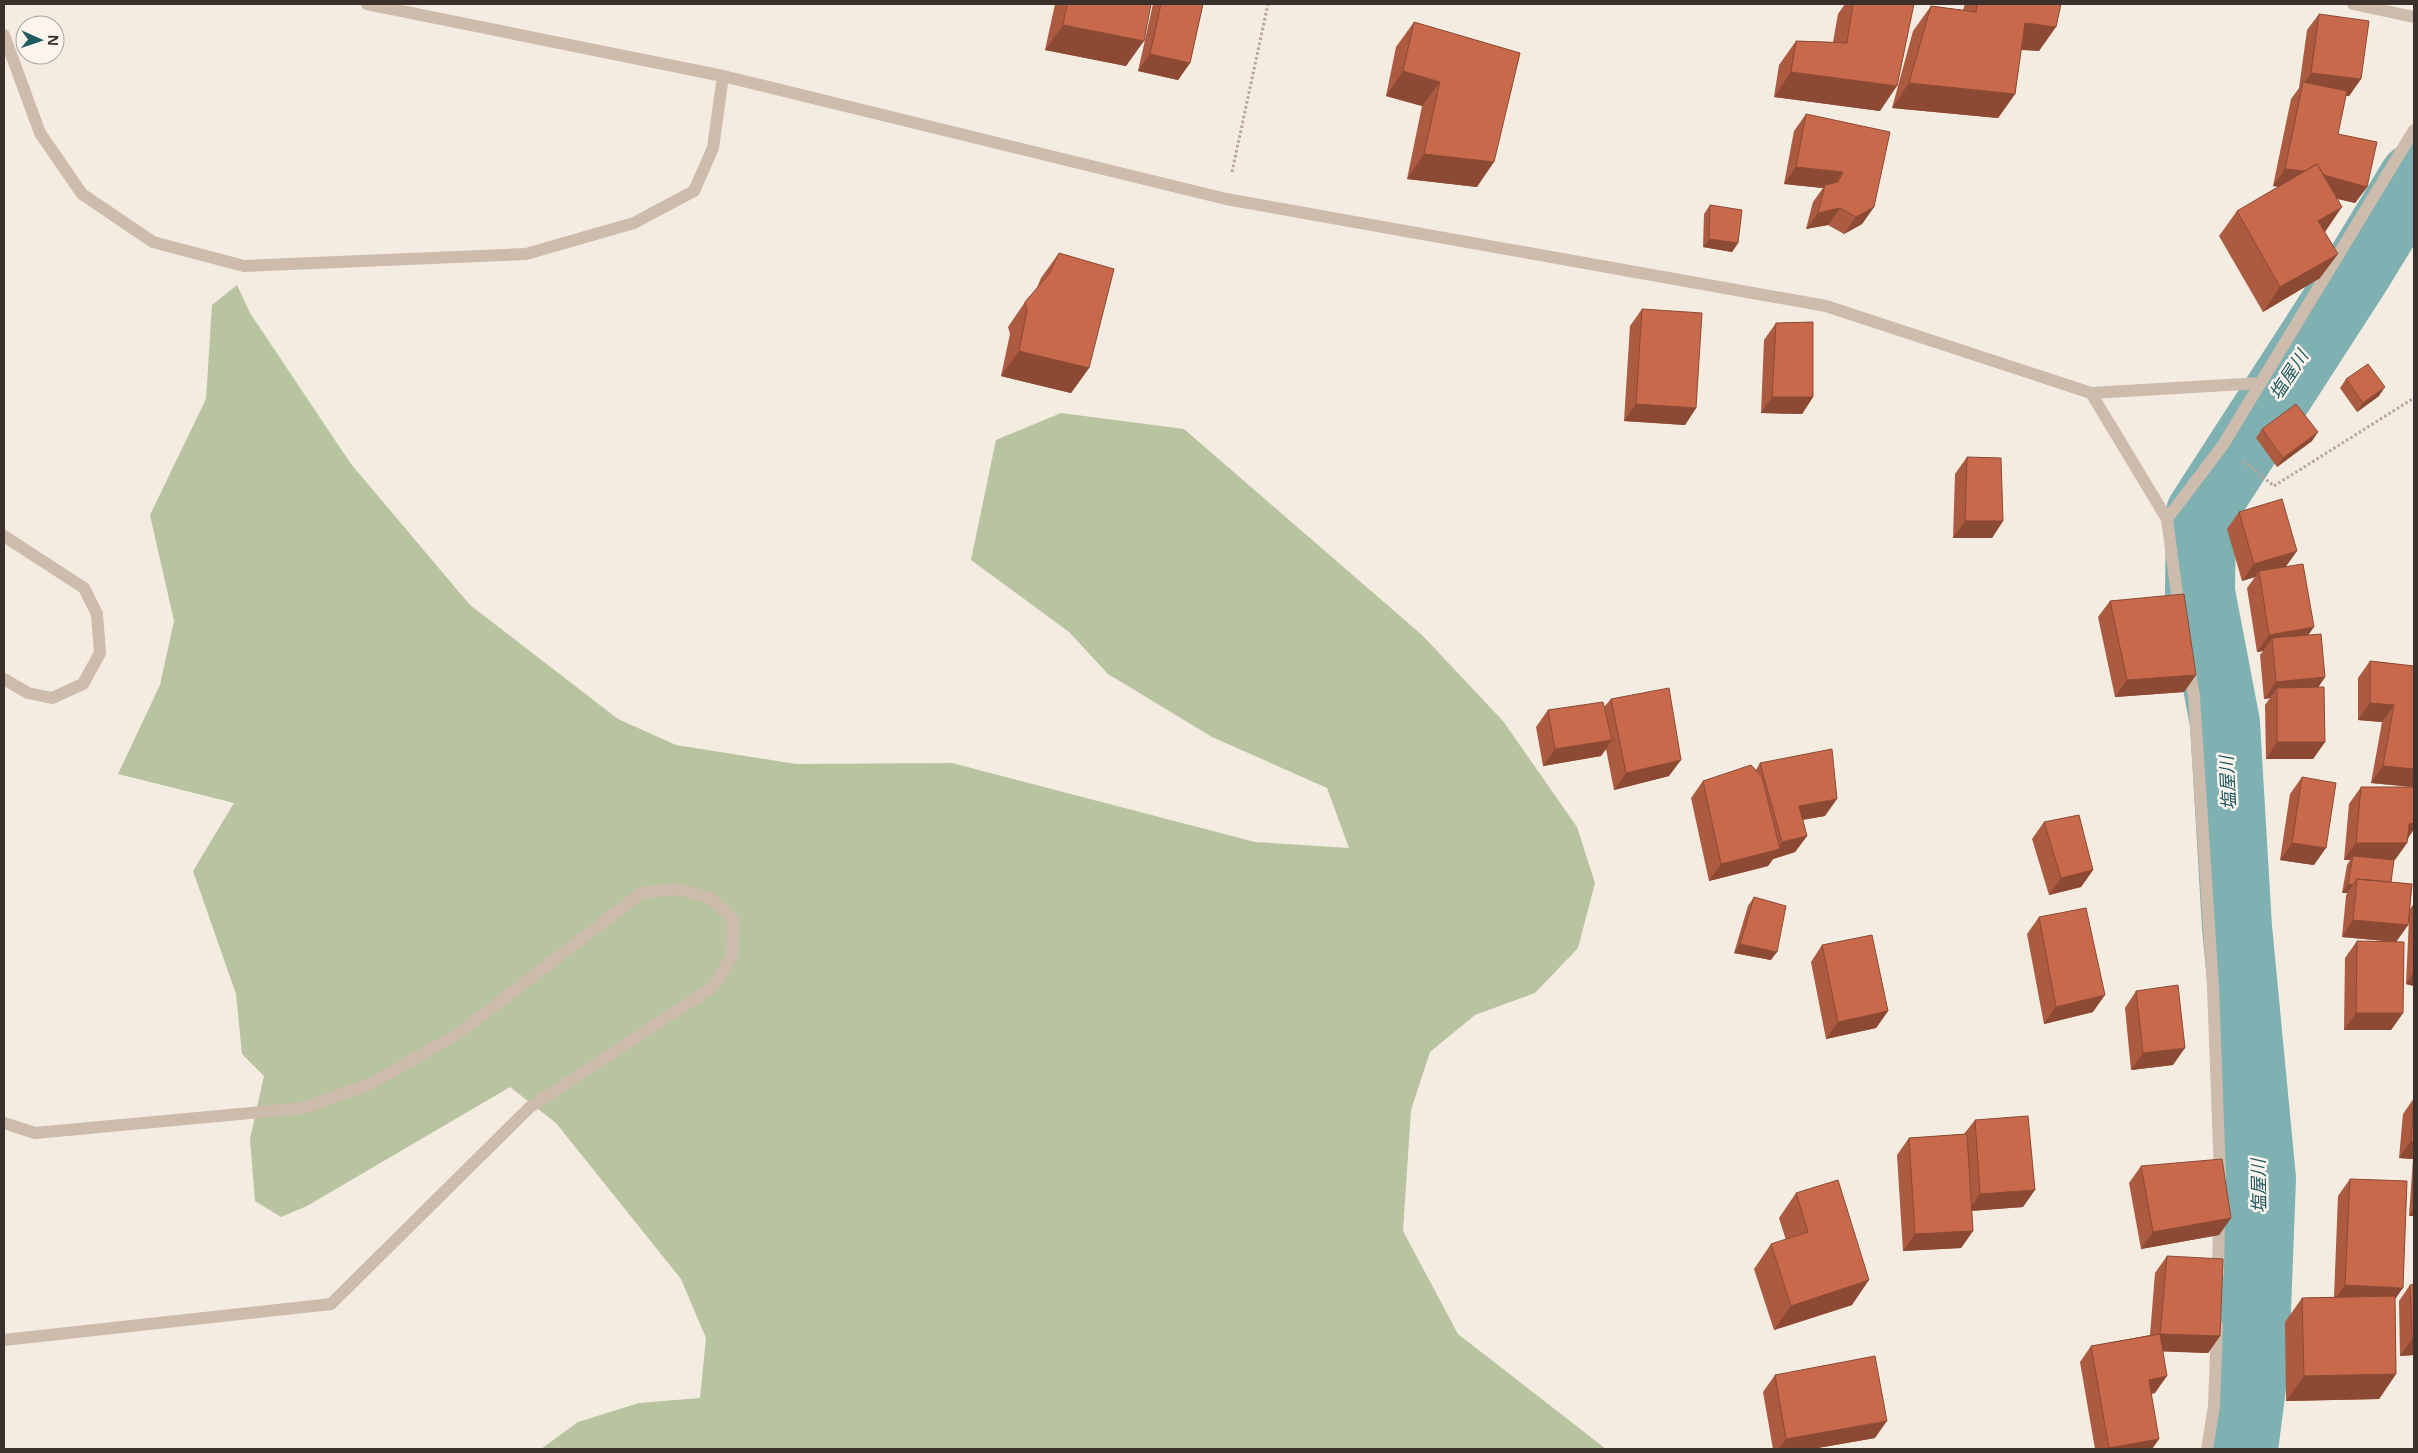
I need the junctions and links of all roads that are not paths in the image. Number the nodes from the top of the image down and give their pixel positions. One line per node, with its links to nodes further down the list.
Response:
1 (367, 4): 5 (street)
2 (2354, 4): 3 (street)
3 (2414, 17)
4 (4, 35): 5 (street)
5 (723, 76): 8 (street)
6 (2414, 130): 7 (street)
7 (2261, 383): 8 (street); 9 (street)
8 (2091, 393): 9 (street)
9 (2167, 519): 11 (street)
10 (4, 536): 13 (street)
11 (2182, 622)
12 (2186, 649): 15 (street)
13 (4, 680)
14 (4, 1124): 19 (street)
15 (2220, 1188)
16 (2220, 1207): 17 (street)
17 (2218, 1292)
18 (2217, 1311): 20 (street)
19 (4, 1340)
20 (2207, 1449)

